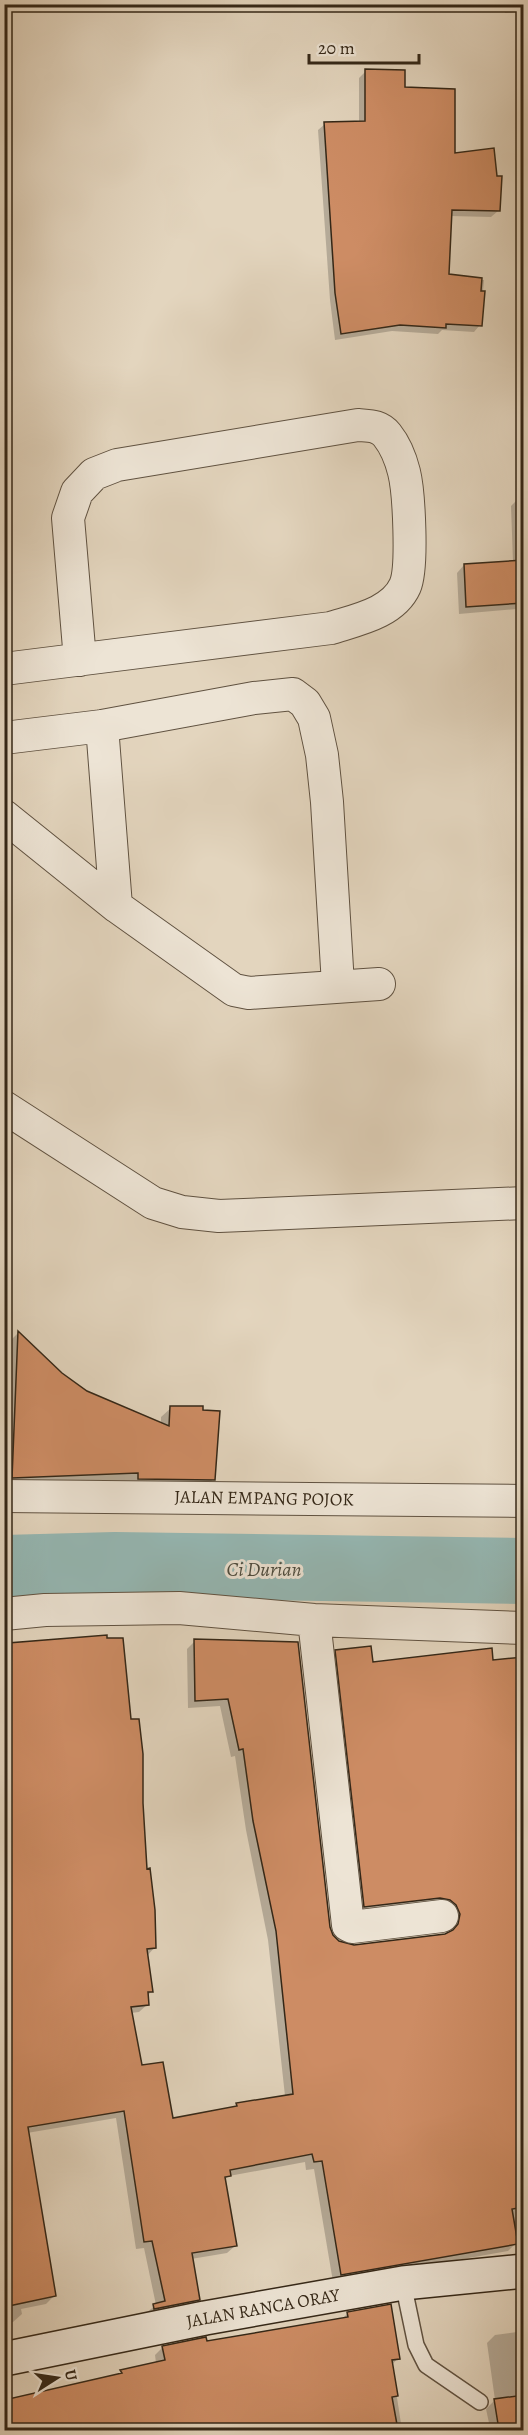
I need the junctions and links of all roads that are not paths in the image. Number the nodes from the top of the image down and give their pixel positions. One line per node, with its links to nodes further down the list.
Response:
1 (80, 660): 1 (street); 2 (street)
2 (4, 669)
3 (102, 726): 4 (street); 6 (street); 8 (street)
4 (4, 738)
5 (4, 816): 6 (street)
6 (116, 906): 8 (street)
7 (379, 984): 8 (street)
8 (339, 985)
9 (4, 1107): 10 (street)
10 (524, 1203)
11 (4, 1496): 12 (street, JALAN EMPANG POJOK)
12 (524, 1501)
13 (4, 1614): 14 (street)
14 (314, 1620): 15 (street); 16 (street)
15 (524, 1628)
16 (442, 1916)
17 (524, 2271): 18 (street, JALAN RANCA ORAY)
18 (403, 2283): 19 (street, JALAN RANCA ORAY); 20 (lane)
19 (4, 2360)
20 (480, 2402)

